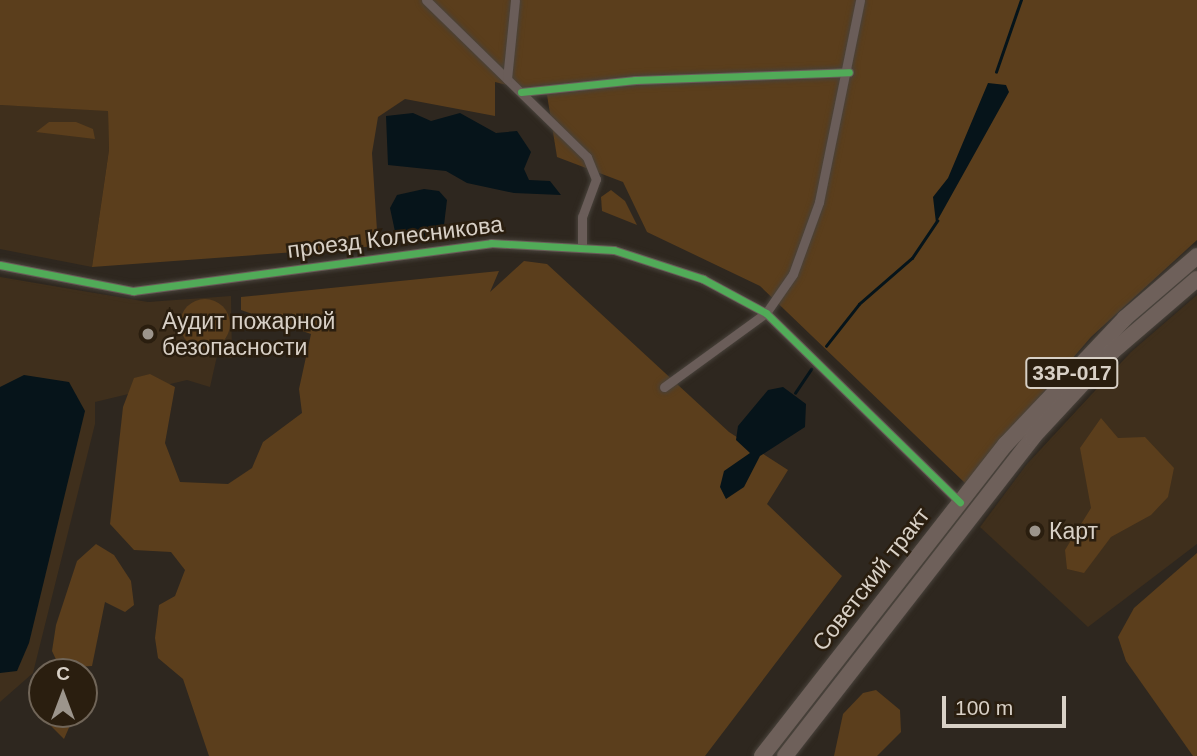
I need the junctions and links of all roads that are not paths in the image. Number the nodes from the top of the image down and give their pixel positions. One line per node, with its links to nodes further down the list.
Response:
1 (426, 0): 5 (street)
2 (515, 0): 5 (street)
3 (860, 0): 4 (street)
4 (849, 72): 6 (street); 11 (street)
5 (507, 79): 6 (street)
6 (521, 92): 7 (street)
7 (582, 244): 9 (street, проезд Колесникова); 11 (street, проезд Колесникова)
8 (1197, 256): 13 (highway, Советский тракт / 33Р-017)
9 (0, 265)
10 (1197, 279): 13 (highway, Советский тракт / 33Р-017)
11 (766, 313): 12 (street); 13 (street, проезд Колесникова)
12 (664, 387)
13 (966, 507): 14 (highway, Советский тракт / 33Р-017); 15 (highway, Советский тракт / 33Р-017)
14 (762, 756)
15 (785, 756)

